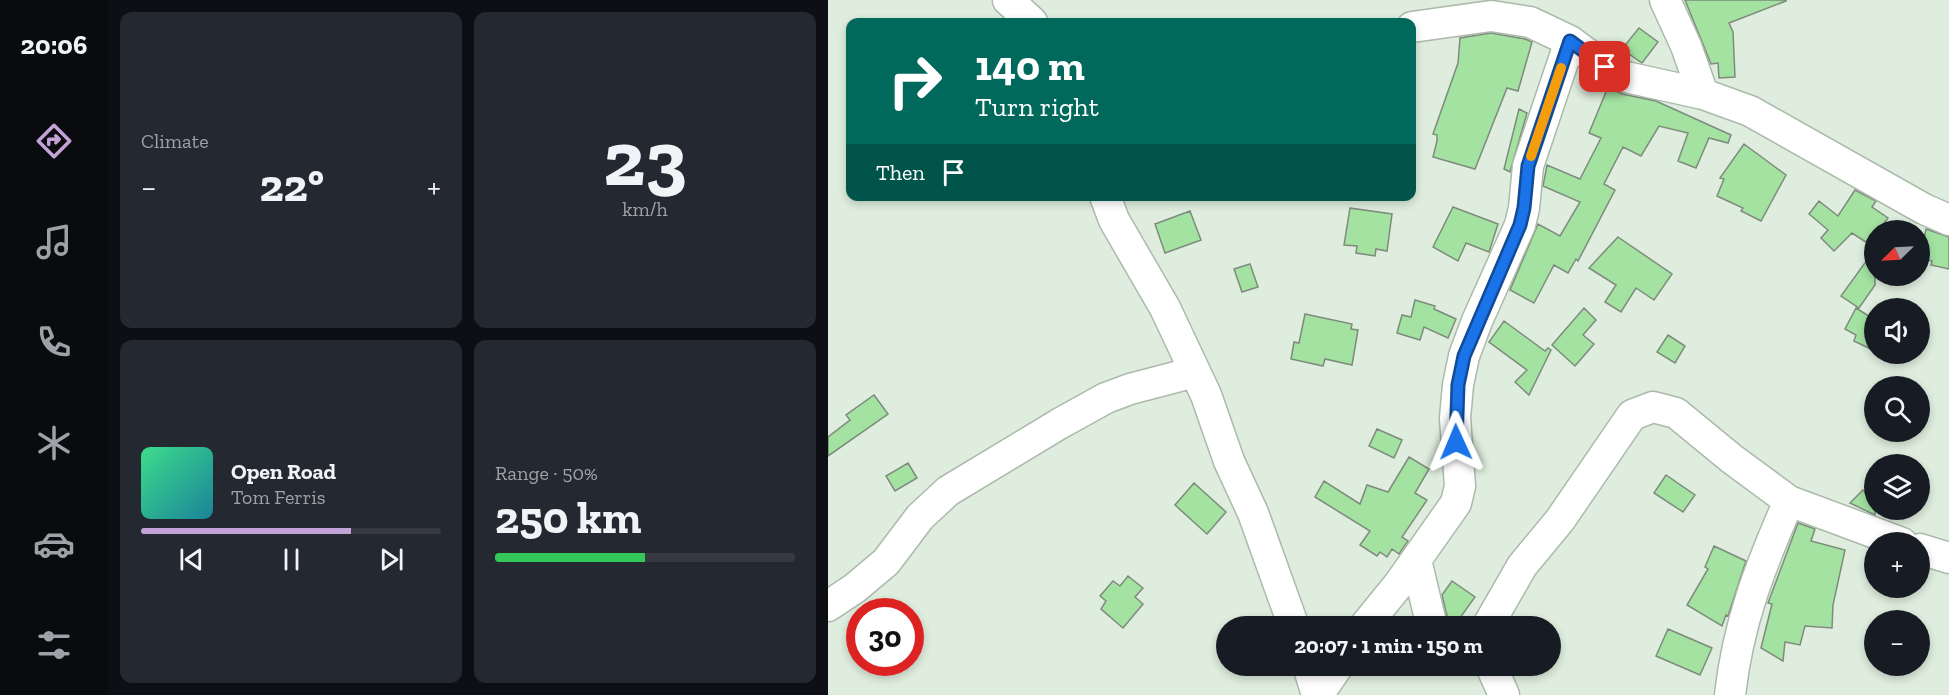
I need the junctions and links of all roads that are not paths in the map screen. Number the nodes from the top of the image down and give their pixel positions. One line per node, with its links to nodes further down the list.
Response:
1 (1008, 0): 3 (street)
2 (1665, 0): 6 (street)
3 (1028, 18)
4 (1416, 26): 5 (street)
5 (1570, 41): 6 (street); 14 (street)
6 (1703, 94): 8 (street)
7 (1107, 201): 9 (street)
8 (1949, 220)
9 (1194, 372): 15 (street); 16 (street)
10 (1789, 501): 11 (street); 19 (street); 25 (street)
11 (1872, 532)
12 (1930, 552): 13 (street)
13 (1949, 558)
14 (1416, 560): 17 (street); 18 (street)
15 (828, 606)
16 (1290, 616)
17 (1373, 616)
18 (1429, 616)
19 (1493, 616)
20 (1311, 676): 23 (street)
21 (1331, 676): 23 (street)
22 (1495, 676): 24 (street)
23 (1317, 695)
24 (1504, 695)
25 (1730, 695)

